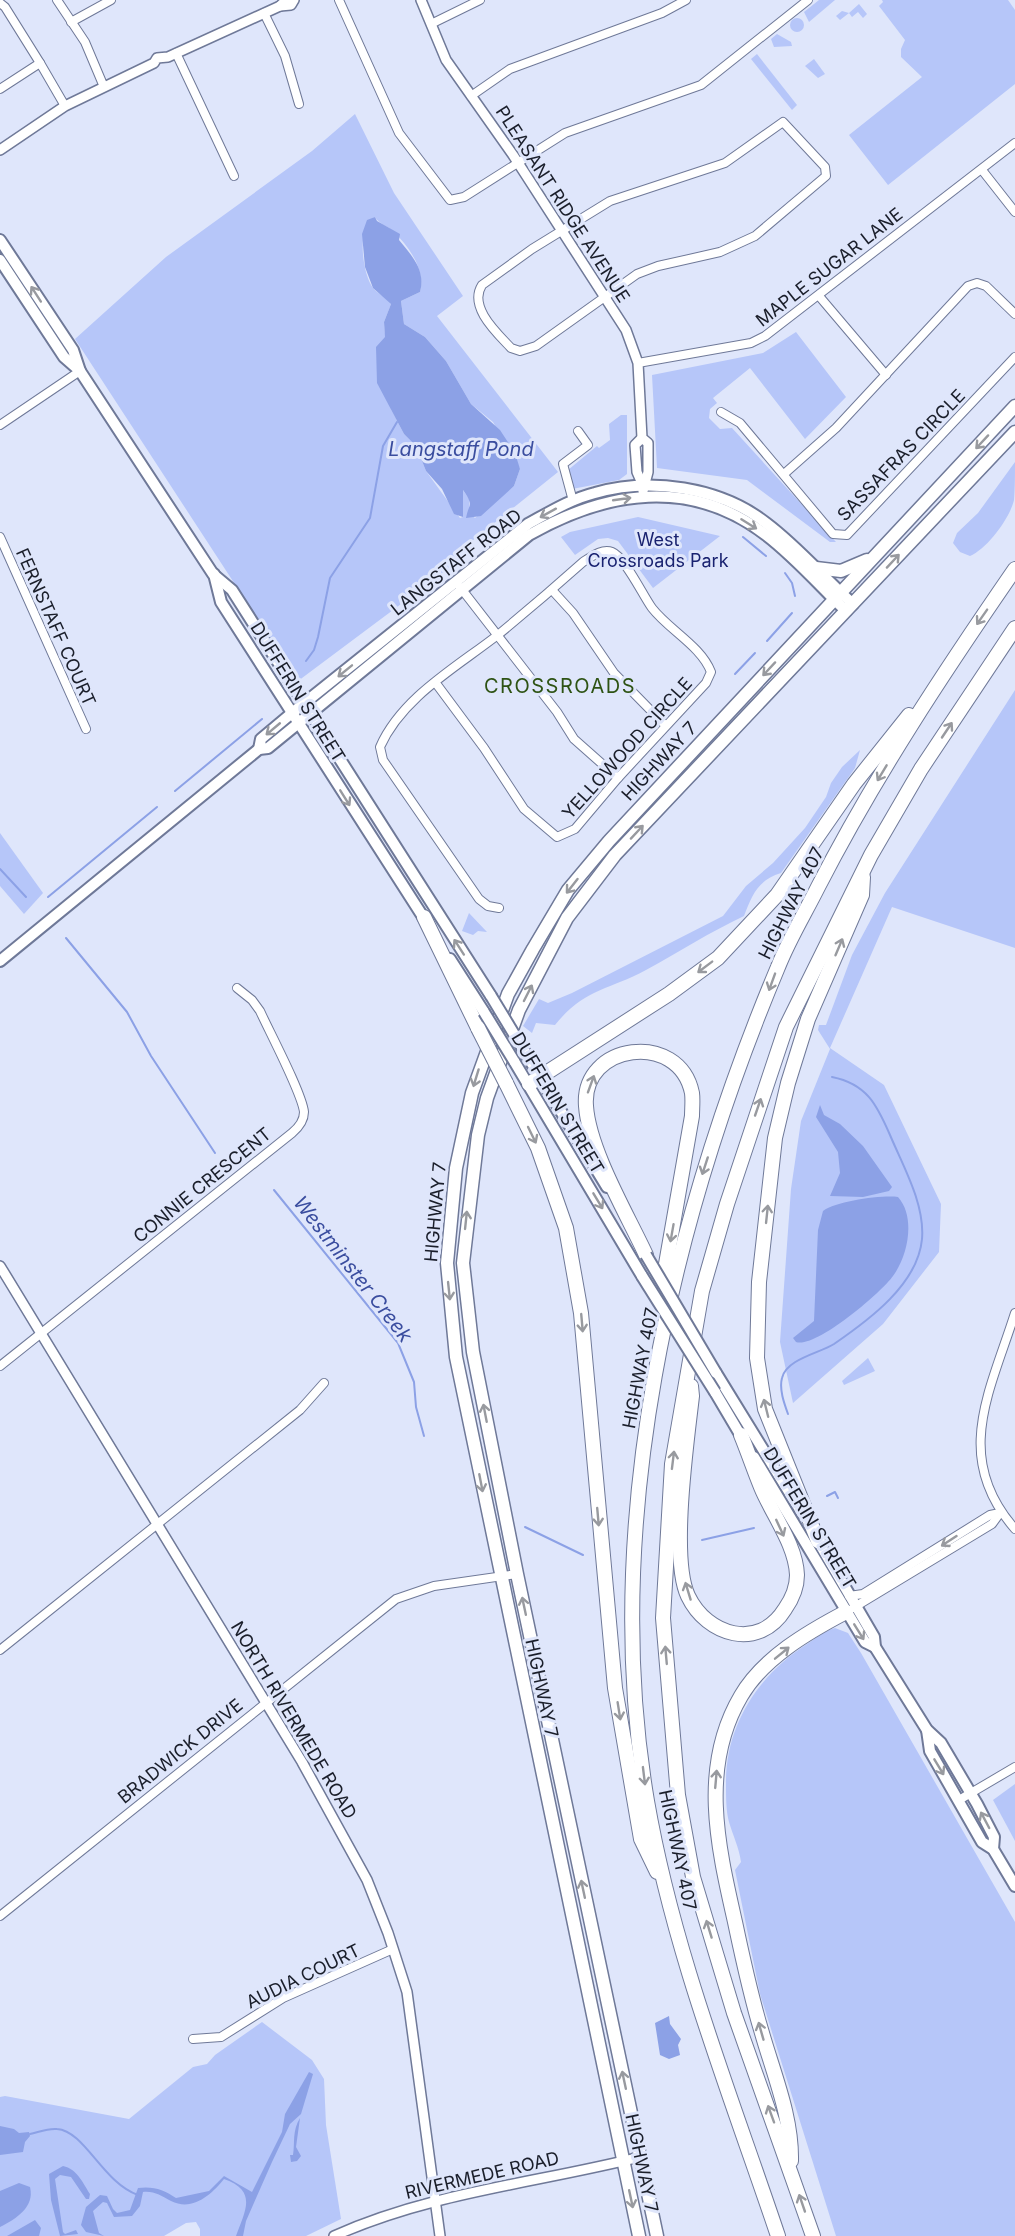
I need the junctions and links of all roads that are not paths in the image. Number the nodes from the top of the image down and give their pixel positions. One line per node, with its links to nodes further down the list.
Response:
1 (57, 0): 12 (street)
2 (111, 0): 12 (street)
3 (293, 0): 10 (street)
4 (339, 0): 23 (street)
5 (421, 0): 13 (street, PLEASANT RIDGE AVENUE)
6 (480, 0): 13 (street)
7 (686, 0): 18 (street)
8 (808, 0): 23 (street)
9 (0, 3): 15 (street)
10 (283, 3): 11 (street)
11 (264, 13): 14 (street); 19 (street)
12 (71, 22): 16 (street)
13 (431, 24): 18 (street, PLEASANT RIDGE AVENUE)
14 (172, 55): 16 (street); 25 (street)
15 (40, 63): 17 (street); 20 (street)
16 (104, 87): 20 (street)
17 (0, 88)
18 (471, 96): 23 (street, PLEASANT RIDGE AVENUE)
19 (299, 104)
20 (65, 106): 22 (street)
21 (1015, 143): 24 (street, MAPLE SUGAR LANE)
22 (0, 150)
23 (519, 164): 27 (street, PLEASANT RIDGE AVENUE)
24 (982, 170): 26 (street); 31 (street, MAPLE SUGAR LANE)
25 (234, 176)
26 (1015, 212)
27 (561, 230): 30 (street, PLEASANT RIDGE AVENUE); 30 (street); 30 (street)
28 (0, 240): 35 (main road, DUFFERIN STREET, one-way to 28)
29 (0, 260): 35 (main road, DUFFERIN STREET)
30 (605, 295): 34 (street, PLEASANT RIDGE AVENUE)
31 (819, 296): 34 (street, MAPLE SUGAR LANE); 36 (street)
32 (1015, 314): 36 (street)
33 (1015, 357): 42 (street, SASSAFRAS CIRCLE)
34 (638, 363): 43 (street, PLEASANT RIDGE AVENUE)
35 (80, 371): 39 (street); 49 (main road, DUFFERIN STREET)
36 (886, 375): 42 (street)
37 (1015, 406): 46 (main road, HIGHWAY 7, one-way to 46)
38 (721, 412): 42 (street, SASSAFRAS CIRCLE)
39 (0, 425)
40 (578, 431): 44 (street)
41 (1015, 432): 53 (main road, HIGHWAY 7, one-way to 41)
42 (784, 474)
43 (643, 491): 44 (main road, LANGSTAFF ROAD); 47 (main road, LANGSTAFF ROAD); 50 (main road, LANGSTAFF ROAD, one-way to 43); 52 (main road, LANGSTAFF ROAD, one-way to 52)
44 (573, 501): 50 (main road, LANGSTAFF ROAD, one-way to 50)
45 (0, 537): 61 (street, FERNSTAFF COURT)
46 (878, 554): 47 (main road); 52 (main road, HIGHWAY 7)
47 (816, 568): 52 (main road, LANGSTAFF ROAD)
48 (1015, 569): 56 (highway, HIGHWAY 407, one-way to 56)
49 (213, 574): 58 (main road, DUFFERIN STREET); 59 (main road, DUFFERIN STREET)
50 (458, 585): 55 (street); 58 (main road, LANGSTAFF ROAD)
51 (552, 590): 55 (street, YELLOWOOD CIRCLE); 60 (street); 60 (street, YELLOWOOD CIRCLE)
52 (837, 596): 53 (main road, LANGSTAFF ROAD); 84 (main road, HIGHWAY 7, one-way to 84)
53 (850, 608): 83 (main road, HIGHWAY 7, one-way to 53)
54 (1015, 628): 63 (highway, HIGHWAY 407, one-way to 54)
55 (497, 635): 57 (street, YELLOWOOD CIRCLE); 62 (street)
56 (946, 669): 68 (highway, one-way to 68); 74 (highway, HIGHWAY 407, one-way to 74)
57 (435, 682): 62 (street, YELLOWOOD CIRCLE); 64 (street, YELLOWOOD CIRCLE)
58 (308, 708): 59 (main road, LANGSTAFF ROAD); 68 (main road, DUFFERIN STREET, one-way to 58, bridge)
59 (295, 718): 65 (main road, DUFFERIN STREET, one-way to 65); 66 (main road, LANGSTAFF ROAD)
60 (665, 725): 62 (street, YELLOWOOD CIRCLE)
61 (86, 729)
62 (618, 778)
63 (864, 870): 76 (highway, HIGHWAY 407, one-way to 63); 82 (highway, one-way to 63)
64 (499, 908)
65 (424, 917): 69 (main road, DUFFERIN STREET, bridge); 95 (highway, one-way to 95, bridge)
66 (0, 962)
67 (237, 988): 73 (street, CONNIE CRESCENT)
68 (541, 1075): 69 (highway); 70 (main road, DUFFERIN STREET)
69 (529, 1084): 78 (main road, DUFFERIN STREET, one-way to 78, bridge)
70 (646, 1255): 74 (highway, one-way to 74); 82 (main road, DUFFERIN STREET, bridge)
71 (0, 1266): 73 (street, NORTH RIVERMEDE ROAD)
72 (1015, 1313): 79 (street)
73 (40, 1332): 75 (street, CONNIE CRESCENT); 80 (street, NORTH RIVERMEDE ROAD)
74 (663, 1338): 95 (highway, HIGHWAY 407, one-way to 95)
75 (0, 1366)
76 (688, 1366): 78 (highway, one-way to 76); 101 (highway, HIGHWAY 407, one-way to 76)
77 (324, 1383): 80 (street)
78 (741, 1435): 86 (main road, DUFFERIN STREET)
79 (1000, 1513): 81 (street); 85 (street, one-way to 85); 86 (street)
80 (158, 1524): 87 (street); 88 (street, NORTH RIVERMEDE ROAD)
81 (1015, 1529)
82 (818, 1541): 85 (main road, DUFFERIN STREET)
83 (517, 1574): 84 (street, BRADWICK DRIVE); 99 (main road, HIGHWAY 7, one-way to 83)
84 (500, 1577): 88 (street, BRADWICK DRIVE); 100 (main road, HIGHWAY 7)
85 (849, 1596): 86 (main road, DUFFERIN STREET)
86 (850, 1610): 89 (main road, DUFFERIN STREET); 101 (highway, one-way to 86)
87 (0, 1650)
88 (265, 1701): 96 (street, BRADWICK DRIVE); 97 (street, NORTH RIVERMEDE ROAD)
89 (927, 1730): 91 (main road, DUFFERIN STREET); 92 (main road, DUFFERIN STREET, one-way to 92)
90 (1015, 1767): 91 (street)
91 (970, 1793): 92 (street); 93 (main road, DUFFERIN STREET, one-way to 91)
92 (959, 1800): 93 (main road, DUFFERIN STREET)
93 (993, 1849): 94 (main road, DUFFERIN STREET)
94 (1015, 1886)
95 (665, 1889): 107 (highway, HIGHWAY 407)
96 (0, 1916)
97 (393, 1949): 98 (street, AUDIA COURT); 102 (street, NORTH RIVERMEDE ROAD)
98 (193, 2039)
99 (640, 2157): 100 (street, RIVERMEDE ROAD); 106 (main road, HIGHWAY 7)
100 (623, 2162): 102 (street, RIVERMEDE ROAD); 105 (main road, HIGHWAY 7, one-way to 105)
101 (791, 2169): 108 (highway, HIGHWAY 407, one-way to 101)
102 (435, 2199): 103 (street, RIVERMEDE ROAD); 104 (street, NORTH RIVERMEDE ROAD)
103 (334, 2236)
104 (440, 2236)
105 (639, 2236)
106 (657, 2236)
107 (778, 2236)
108 (813, 2236)

